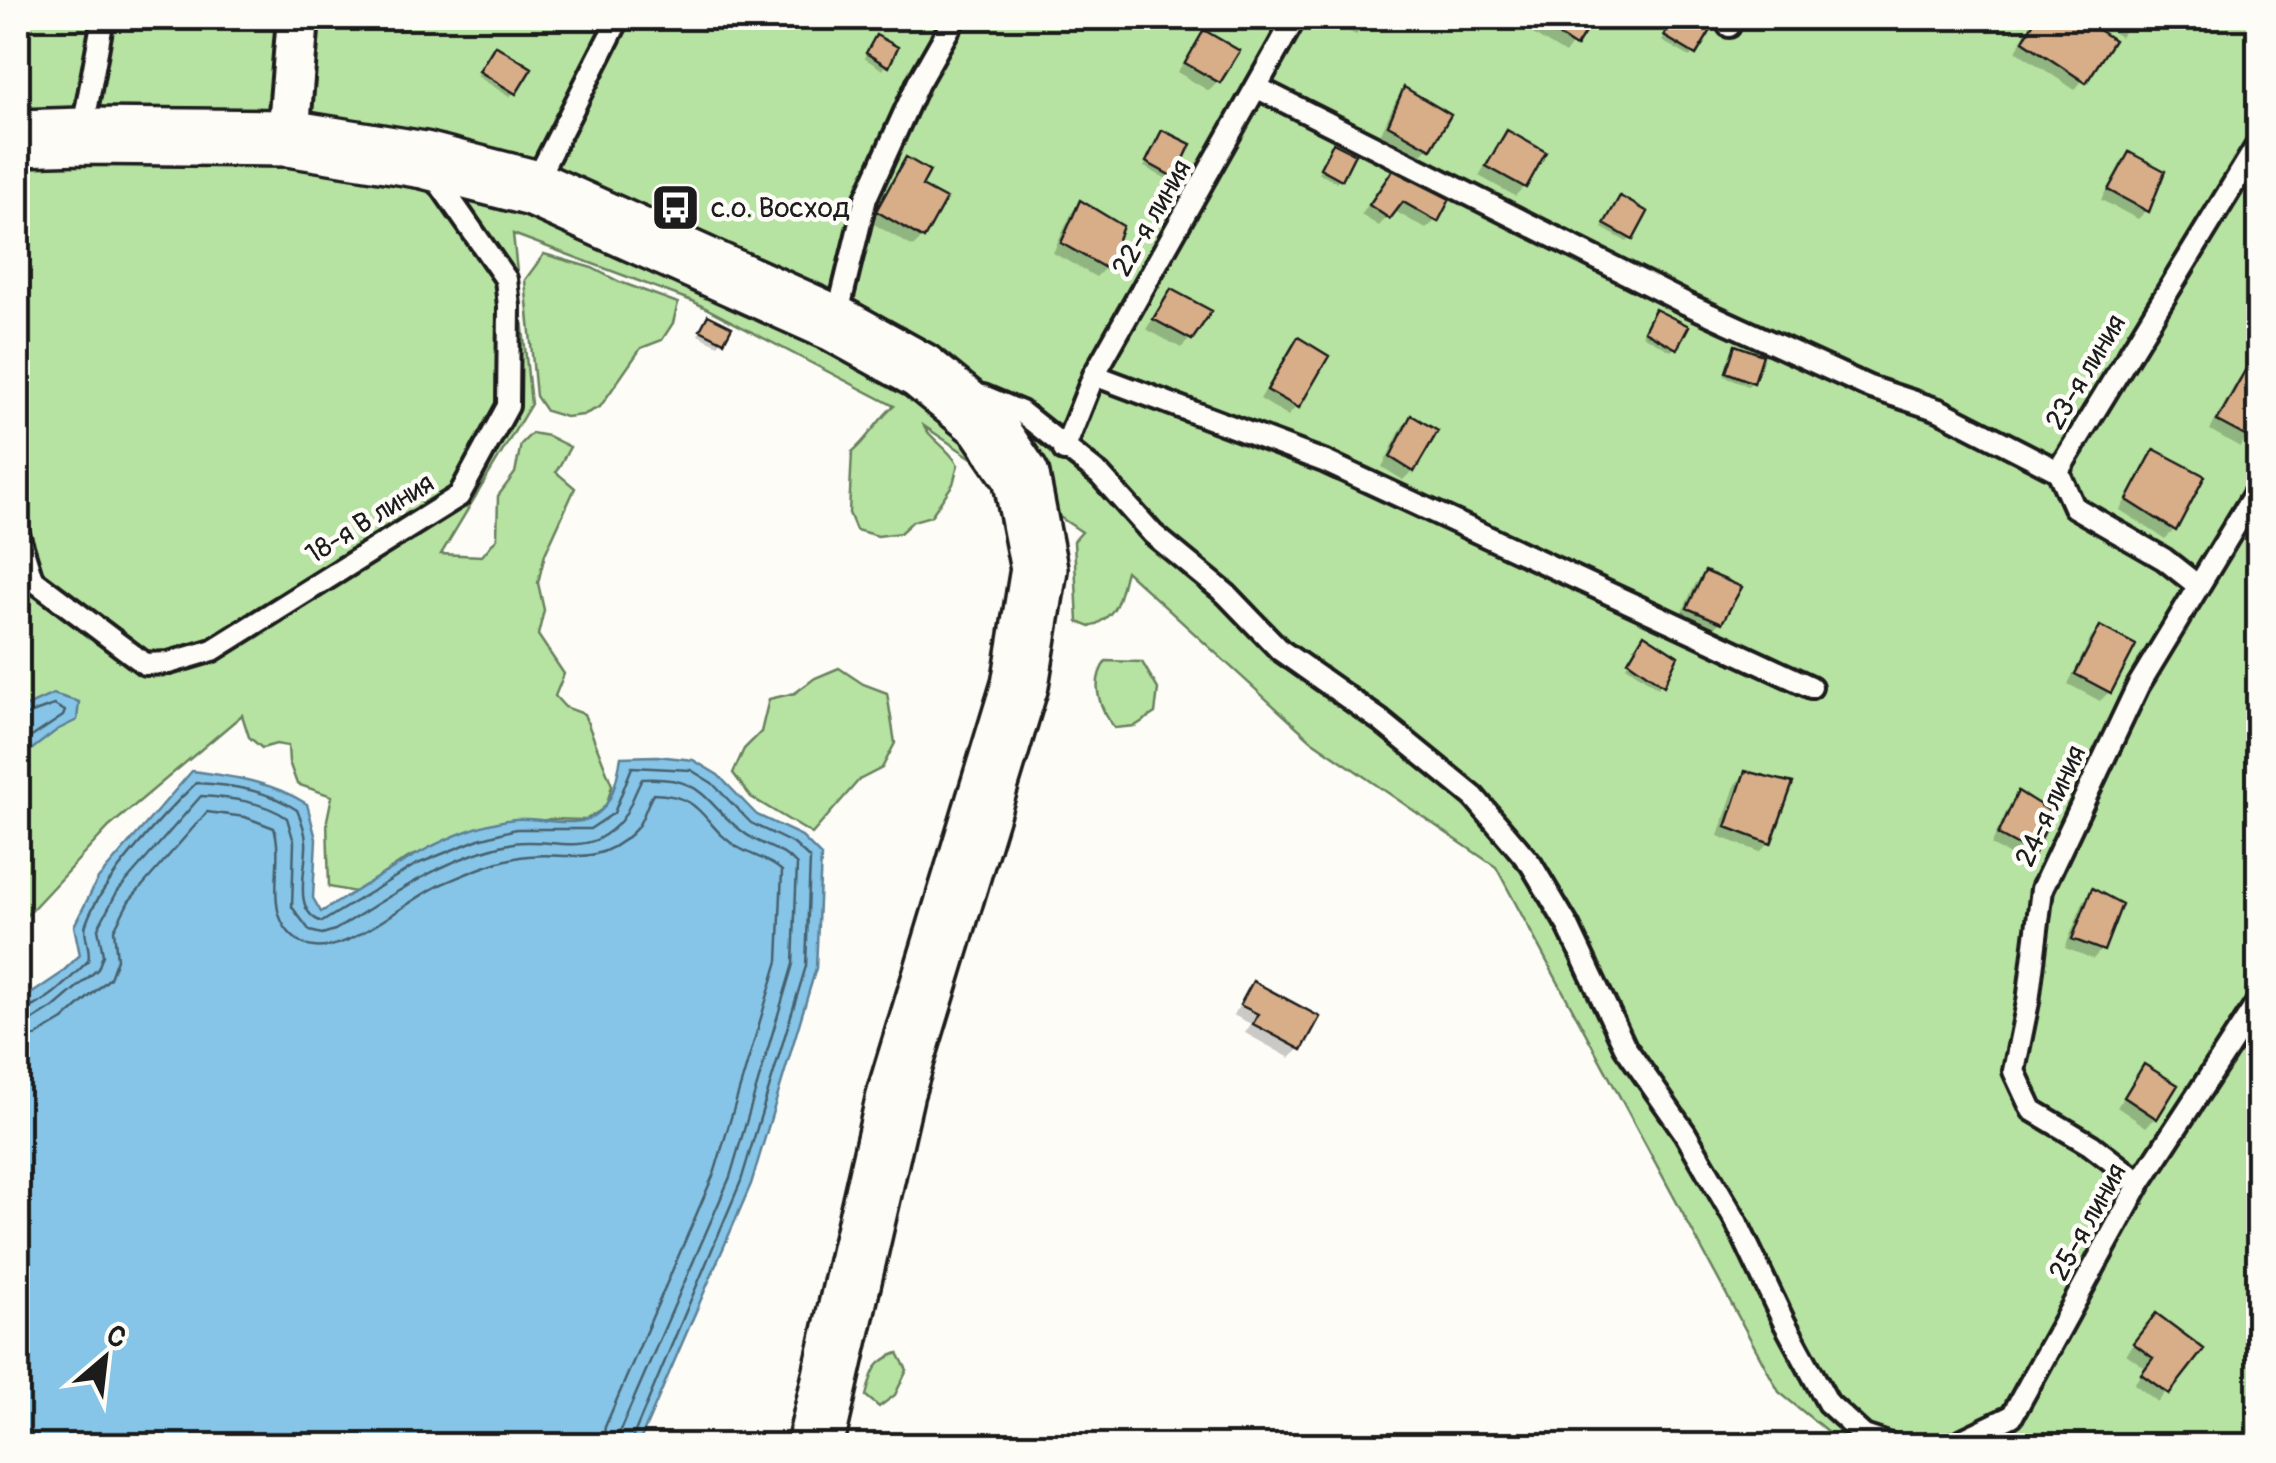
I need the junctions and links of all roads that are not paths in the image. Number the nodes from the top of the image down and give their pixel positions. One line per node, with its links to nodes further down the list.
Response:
1 (103, 18): 7 (lane)
2 (298, 18): 9 (street)
3 (619, 18): 12 (lane)
4 (955, 18): 13 (lane)
5 (1296, 18): 6 (lane, 22-я линия)
6 (1258, 88): 15 (lane, 22-я линия); 17 (lane)
7 (82, 136): 8 (street); 9 (street)
8 (18, 138)
9 (288, 138): 11 (street)
10 (2258, 144): 17 (lane, 23-я линия)
11 (424, 160): 12 (street); 19 (lane, 18-я В линия)
12 (532, 188): 13 (street)
13 (836, 324): 14 (street)
14 (921, 370): 16 (lane); 24 (street)
15 (1094, 375): 16 (lane, 22-я линия); 21 (lane)
16 (1064, 450): 25 (lane)
17 (2058, 470): 20 (lane, 23-я линия)
18 (2258, 488): 20 (lane, 24-я линия)
19 (18, 534)
20 (2197, 585): 23 (lane, 24-я линия)
21 (1811, 687)
22 (2258, 1002): 23 (lane, 25-я линия)
23 (2140, 1183): 26 (lane, 25-я линия)
24 (819, 1431)
25 (1894, 1446)
26 (1950, 1446)

